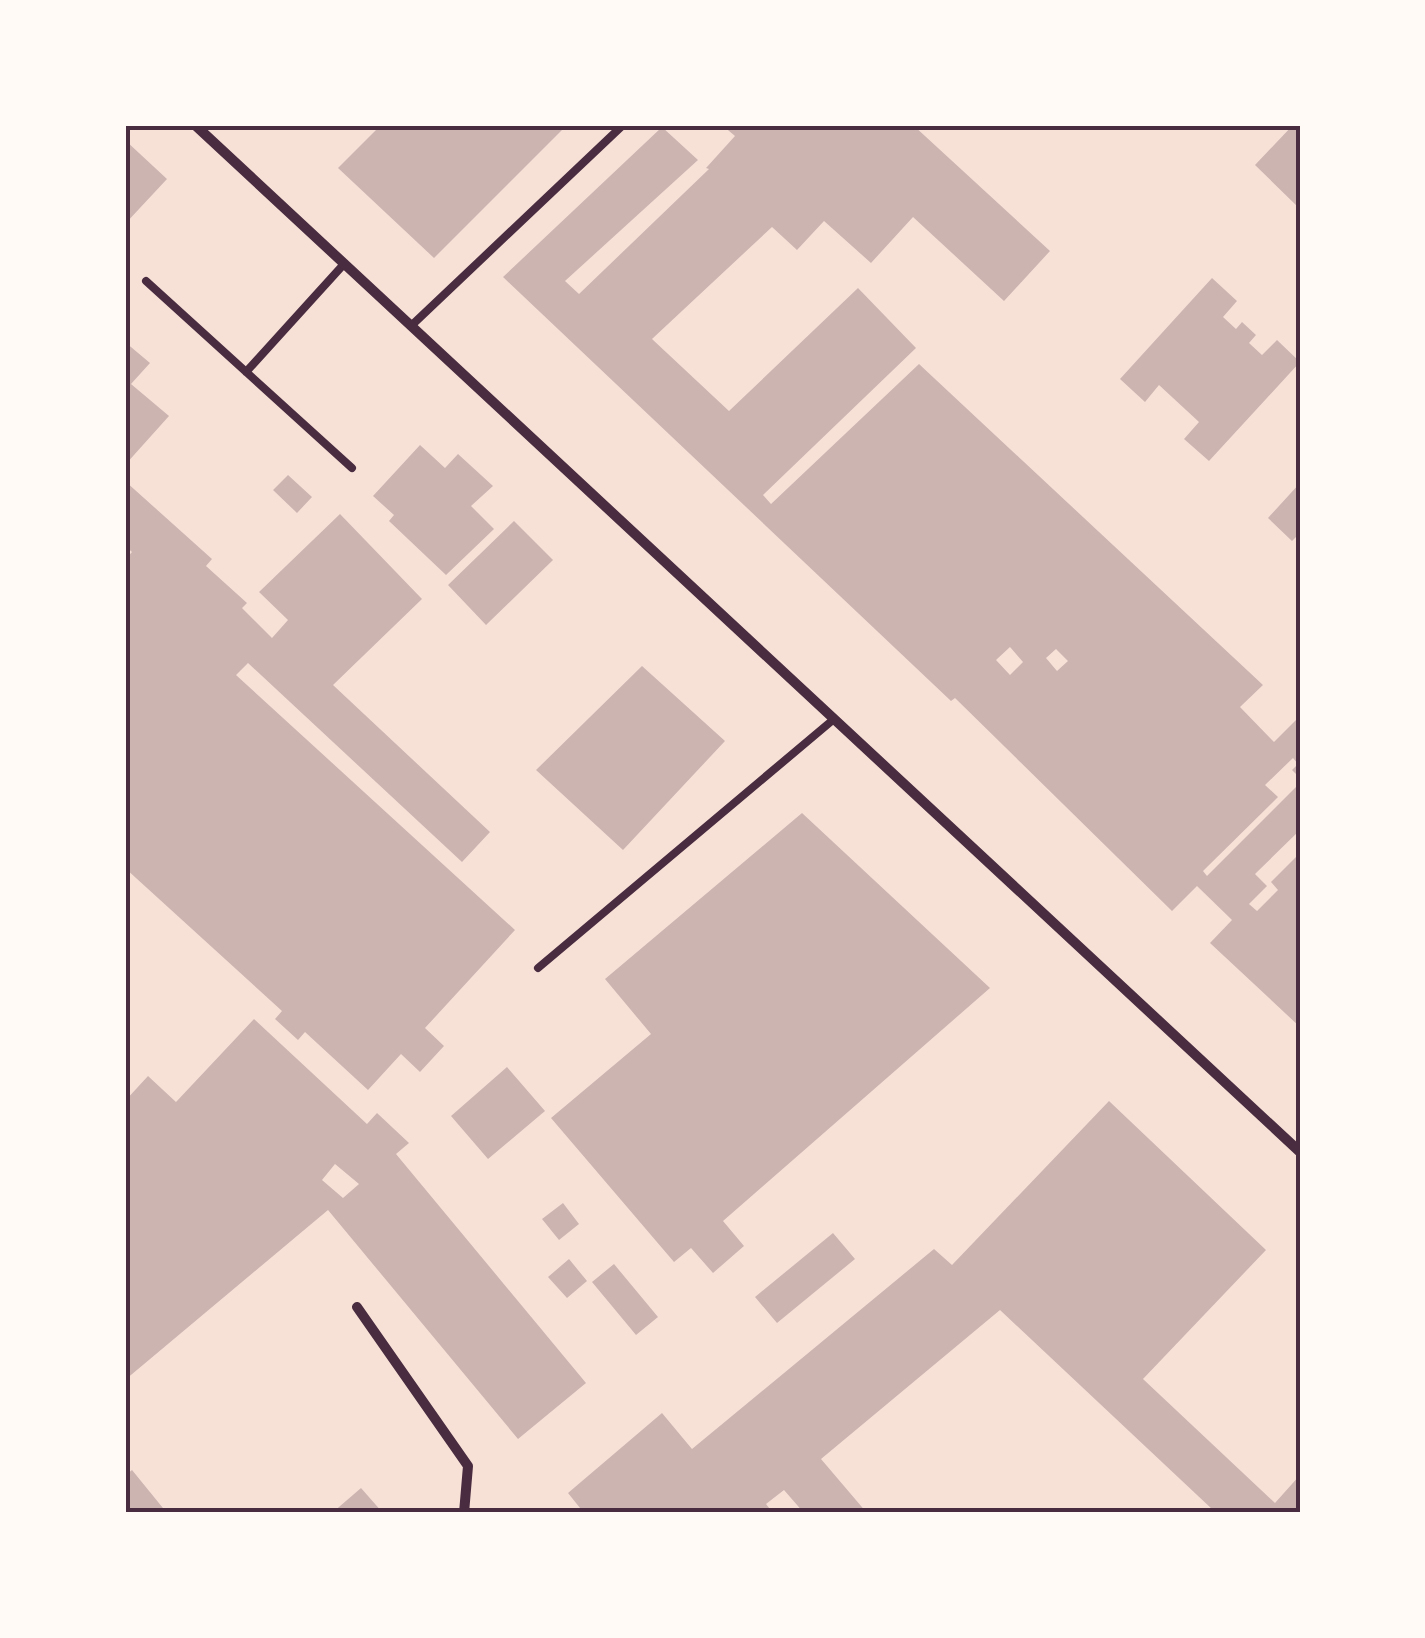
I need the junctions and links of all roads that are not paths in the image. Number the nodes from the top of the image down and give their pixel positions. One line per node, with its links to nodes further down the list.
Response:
1 (195, 125): 3 (street)
2 (624, 125): 5 (lane)
3 (344, 264): 5 (street); 6 (lane)
4 (146, 282): 6 (lane)
5 (412, 324): 8 (street)
6 (246, 372): 7 (lane)
7 (352, 468)
8 (834, 718): 9 (lane); 10 (street)
9 (538, 968)
10 (1300, 1152)
11 (357, 1307): 12 (street)
12 (464, 1513)

